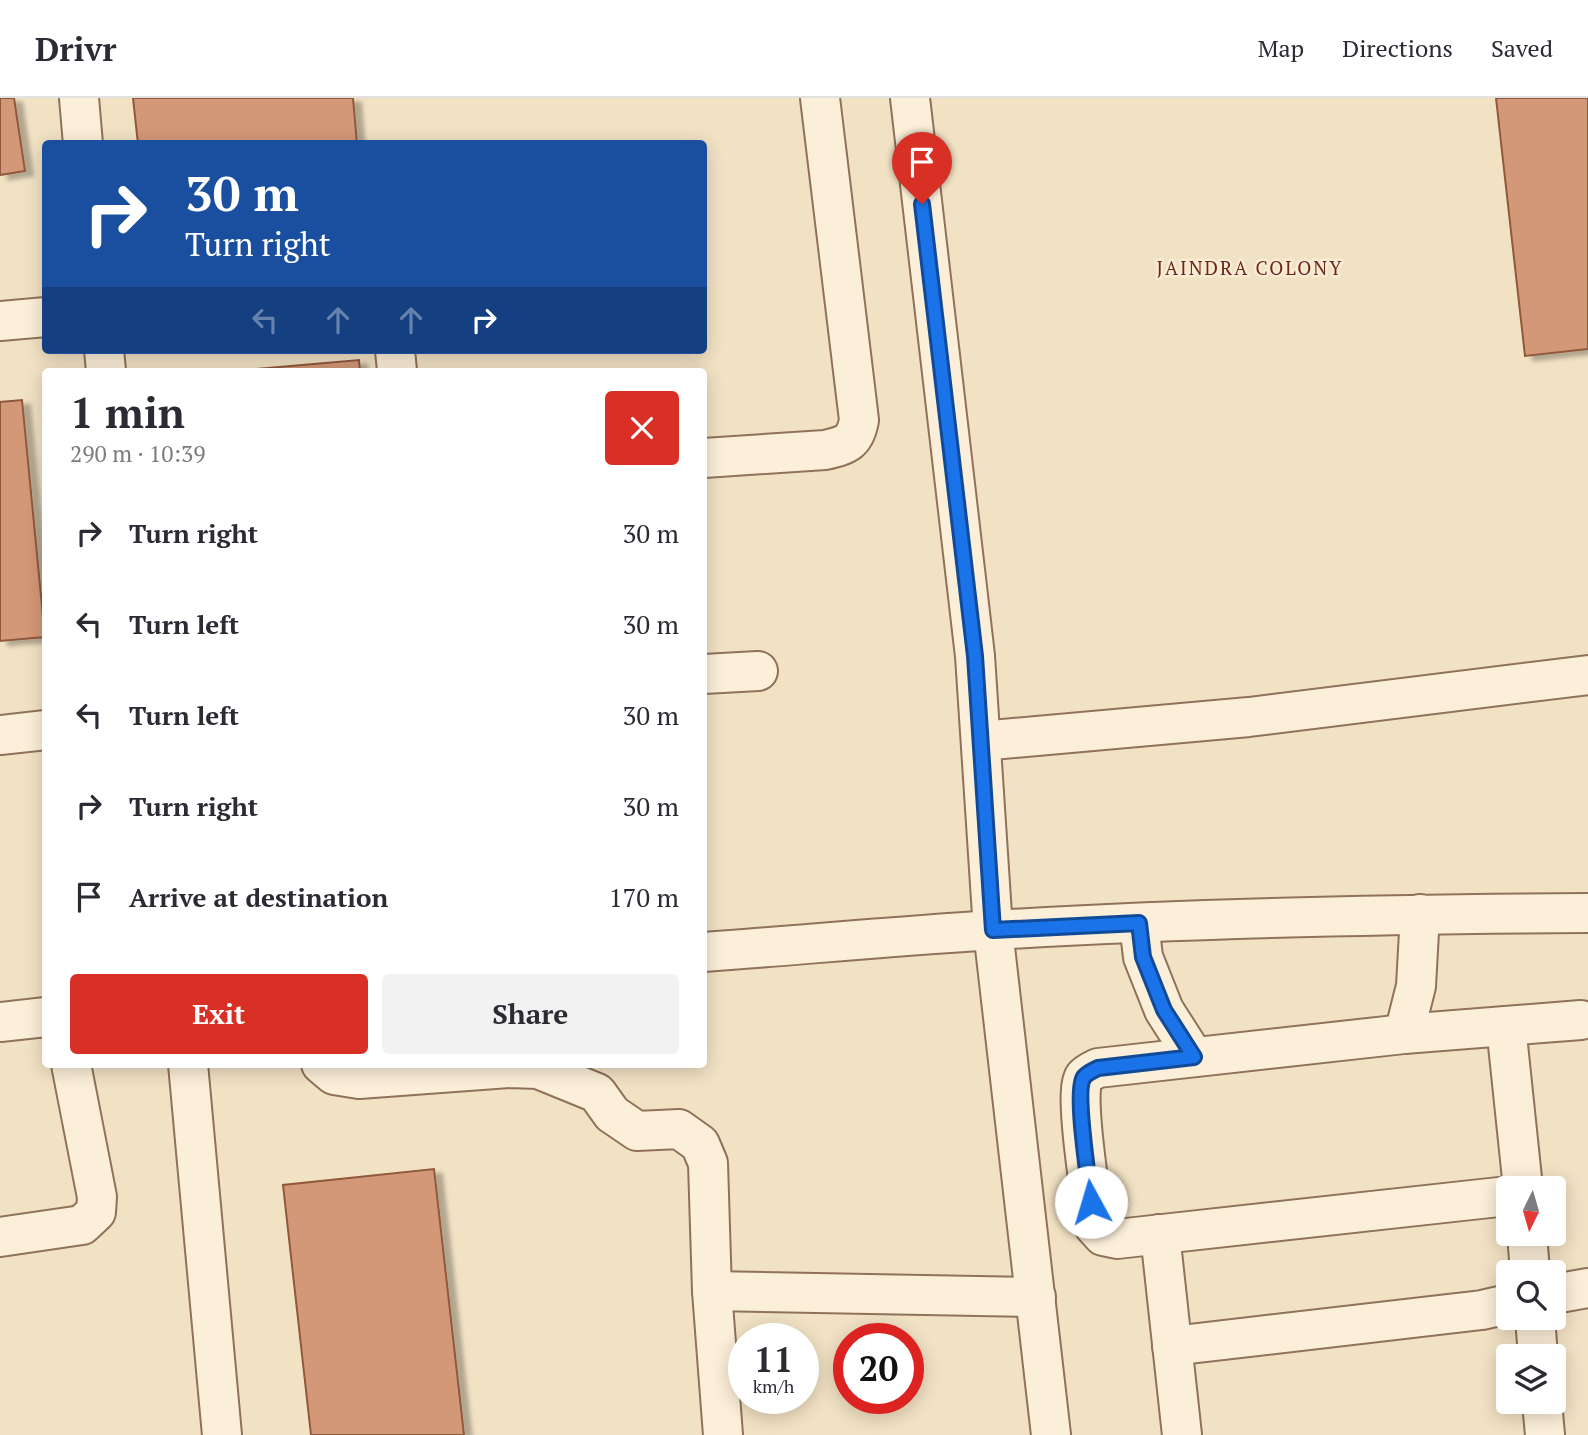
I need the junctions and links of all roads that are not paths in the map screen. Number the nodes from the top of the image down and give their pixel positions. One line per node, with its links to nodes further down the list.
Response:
1 (79, 98): 4 (lane)
2 (820, 98): 7 (lane)
3 (910, 98): 13 (lane)
4 (83, 140)
5 (42, 317): 6 (lane)
6 (0, 321)
7 (707, 458)
8 (758, 671): 9 (lane)
9 (707, 674)
10 (1588, 674): 13 (lane)
11 (42, 730): 12 (lane)
12 (0, 735)
13 (981, 741): 17 (lane)
14 (1588, 913): 15 (lane)
15 (1420, 914): 16 (lane); 23 (lane)
16 (1139, 923): 17 (lane); 24 (lane)
17 (993, 930): 18 (lane); 37 (lane)
18 (707, 952)
19 (42, 1017): 21 (lane)
20 (1581, 1020): 22 (lane)
21 (0, 1022)
22 (1506, 1026): 23 (lane); 30 (lane)
23 (1404, 1034): 24 (lane)
24 (1194, 1057): 32 (lane)
25 (72, 1068): 33 (lane)
26 (188, 1068): 41 (lane)
27 (326, 1068): 29 (lane)
28 (510, 1068): 35 (lane)
29 (510, 1068)
30 (1522, 1176)
31 (1496, 1197): 32 (lane)
32 (1160, 1234): 39 (lane)
33 (0, 1237)
34 (1588, 1288): 36 (lane)
35 (712, 1291): 37 (lane); 42 (lane)
36 (1566, 1292)
37 (1036, 1297): 43 (lane)
38 (1496, 1307): 39 (lane)
39 (1172, 1346): 44 (lane)
40 (1543, 1414): 45 (lane)
41 (222, 1435)
42 (723, 1435)
43 (1051, 1435)
44 (1182, 1435)
45 (1545, 1435)

